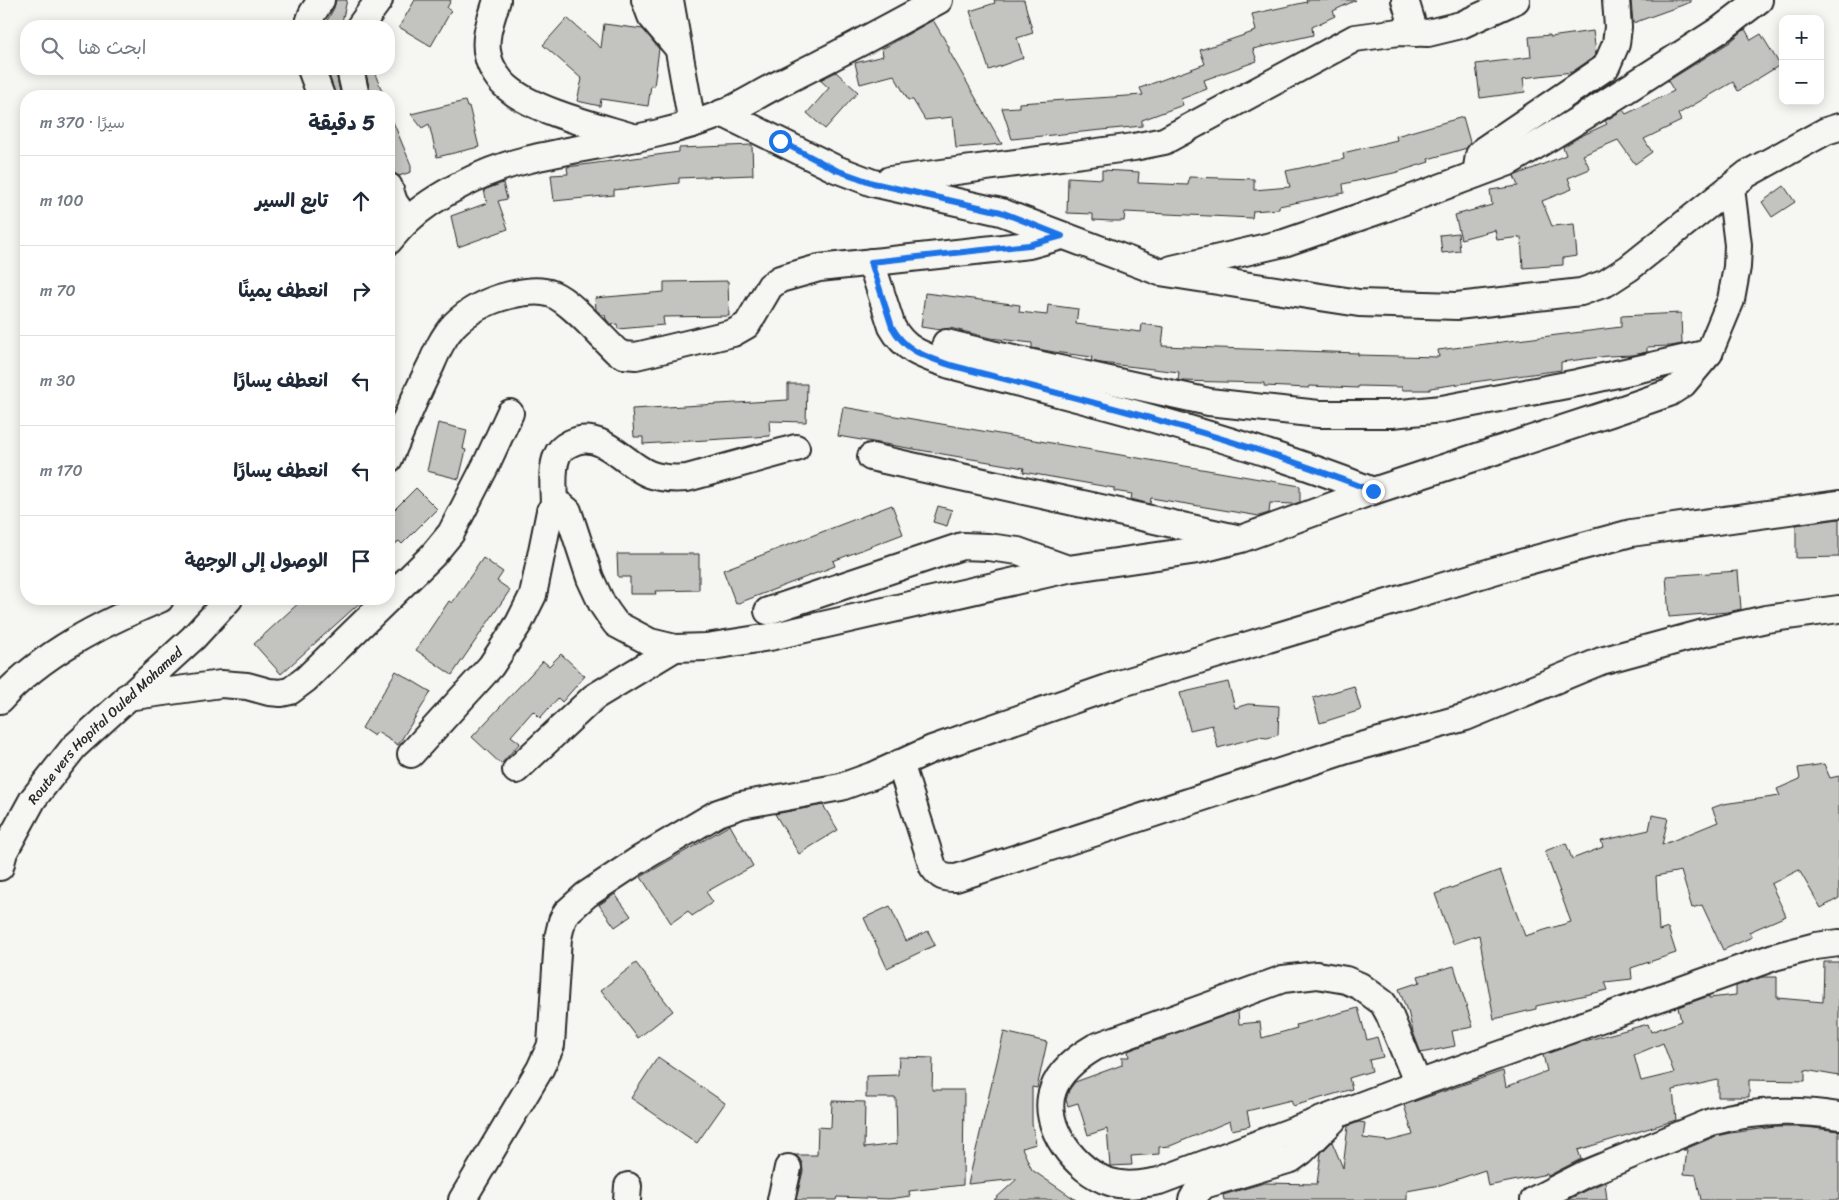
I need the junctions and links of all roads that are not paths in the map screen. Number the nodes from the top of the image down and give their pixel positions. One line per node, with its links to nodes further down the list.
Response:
1 (321, 0): 11 (street)
2 (379, 0): 12 (street)
3 (496, 0): 22 (street)
4 (646, 0): 14 (street)
5 (670, 0): 14 (street)
6 (939, 0): 19 (street)
7 (1405, 0): 13 (street)
8 (1516, 0): 13 (street)
9 (1616, 0): 23 (street)
10 (1759, 0): 23 (street)
11 (310, 20)
12 (364, 20)
13 (1415, 32): 24 (street)
14 (678, 48): 20 (street)
15 (313, 75): 17 (street)
16 (351, 75): 18 (street)
17 (319, 90)
18 (355, 90)
19 (722, 113): 20 (street); 24 (street)
20 (692, 124): 22 (street)
21 (1839, 127): 25 (street)
22 (638, 138): 26 (street)
23 (1476, 174): 29 (street)
24 (873, 183): 27 (street)
25 (1731, 188): 29 (street); 31 (street)
26 (395, 234)
27 (1062, 236): 28 (street); 29 (street)
28 (871, 262): 33 (street); 36 (street)
29 (1160, 272)
30 (946, 343): 31 (street)
31 (1709, 353): 36 (street)
32 (510, 413): 41 (street)
33 (395, 445)
34 (796, 448): 38 (street)
35 (871, 457): 39 (street)
36 (1373, 491): 39 (street)
37 (1839, 504): 51 (street)
38 (554, 506): 47 (street); 50 (street)
39 (1241, 539): 40 (street)
40 (1068, 569): 46 (street); 47 (street)
41 (395, 591)
42 (146, 605): 48 (street)
43 (224, 605): 49 (street, Route vers Hopital Ouled Mohamed)
44 (381, 605): 49 (street)
45 (1839, 609): 51 (street)
46 (768, 611)
47 (675, 648): 52 (street)
48 (4, 691)
49 (127, 697): 53 (street, Route vers Hopital Ouled Mohamed)
50 (411, 754)
51 (900, 764): 59 (street)
52 (516, 770)
53 (0, 867)
54 (1839, 943): 55 (street)
55 (1418, 1084): 56 (street); 56 (street)
56 (1341, 1113): 61 (street)
57 (1839, 1116): 62 (street)
58 (788, 1168): 60 (street)
59 (462, 1200)
60 (780, 1200)
61 (1192, 1200)
62 (1534, 1200)

